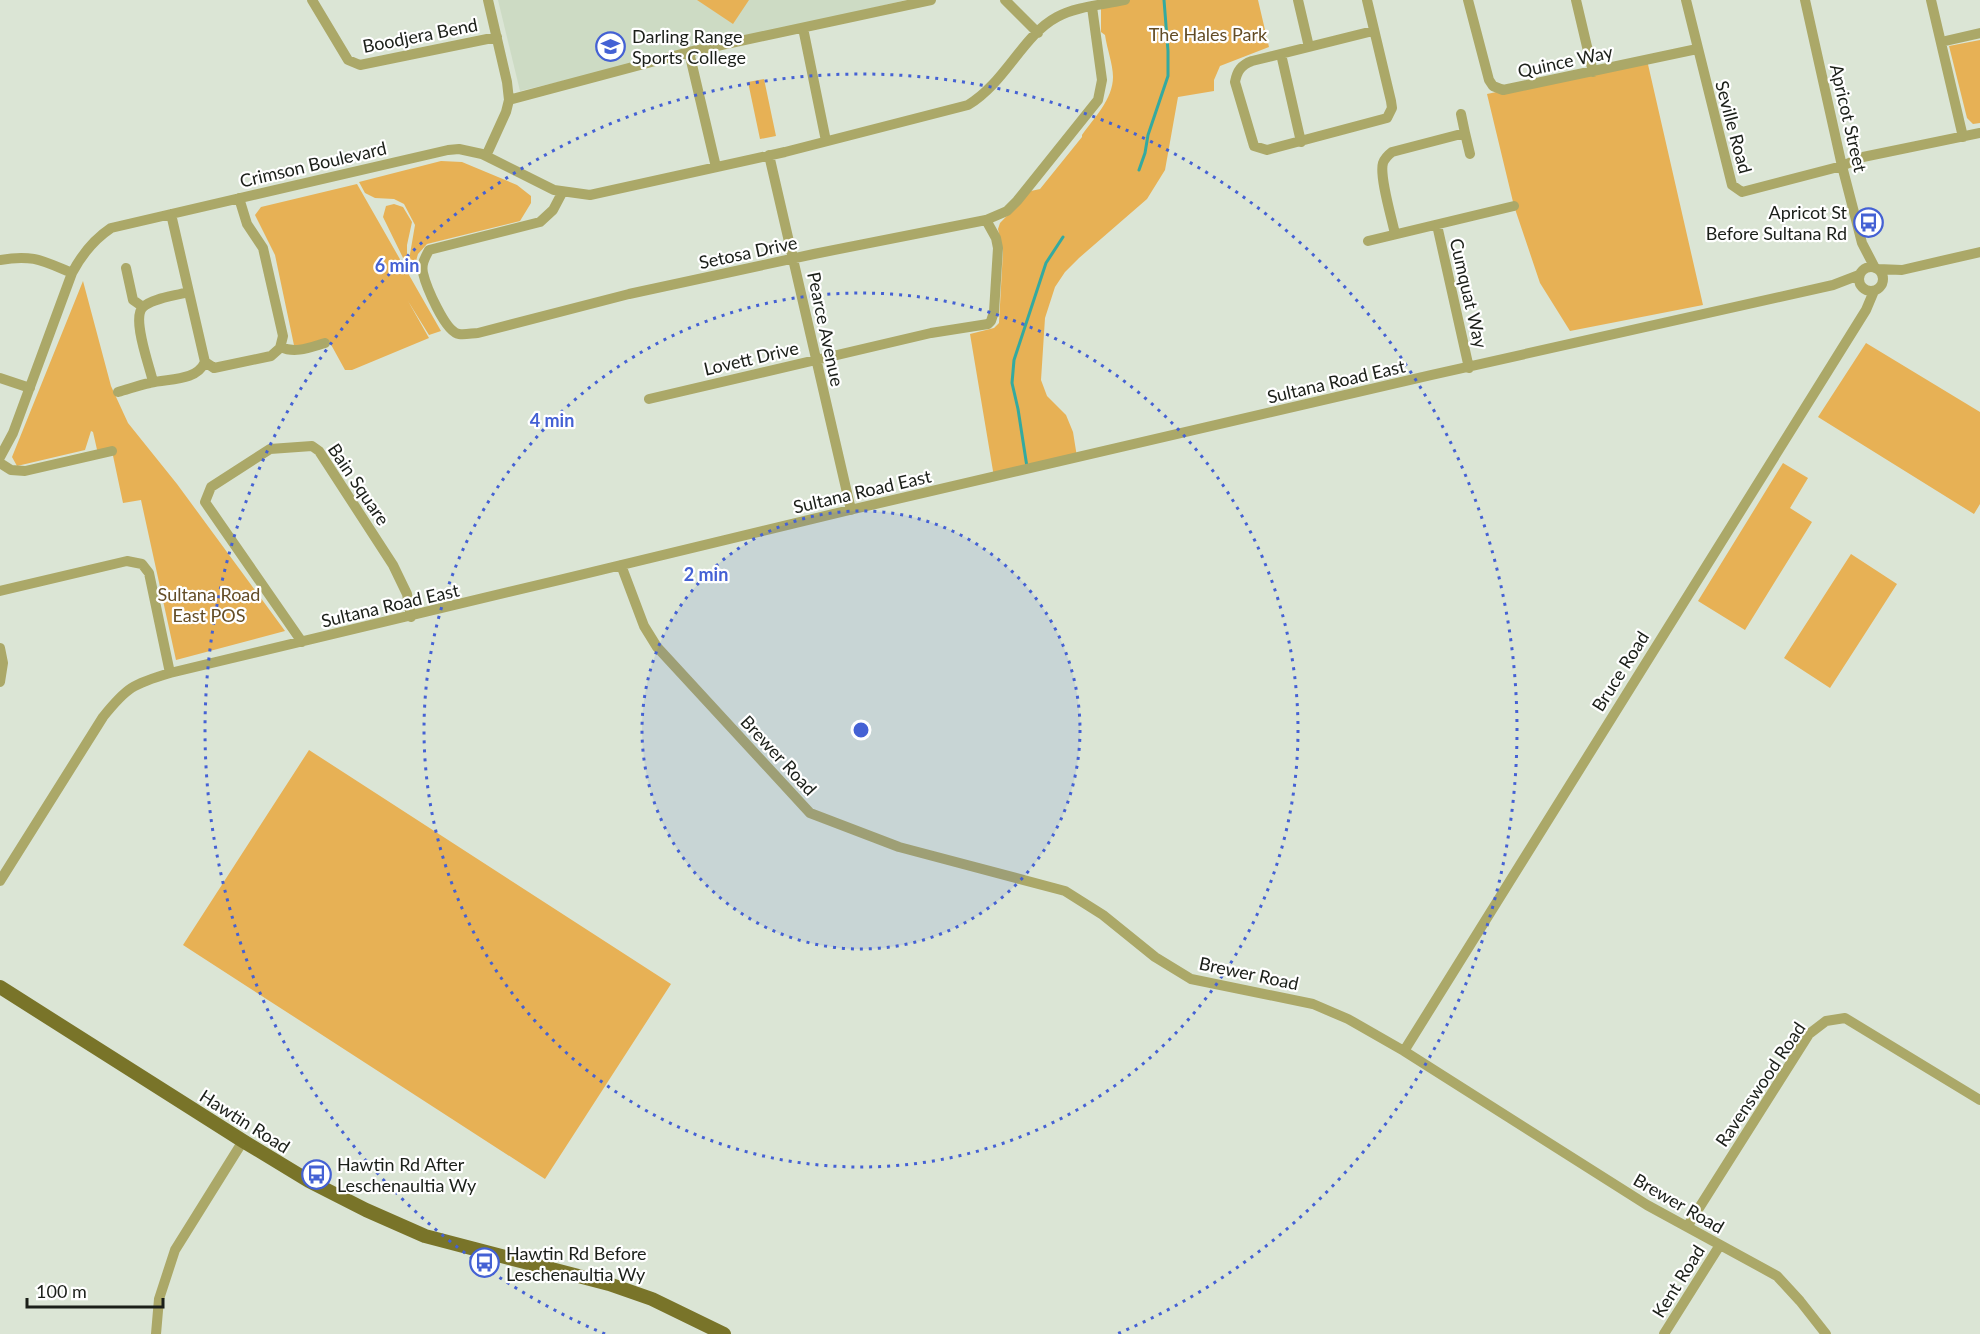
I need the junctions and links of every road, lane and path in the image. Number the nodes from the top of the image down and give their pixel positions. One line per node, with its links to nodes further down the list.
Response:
1 (312, 0): 18 (street, Boodjera Bend)
2 (488, 0): 18 (street)
3 (931, 0): 14 (street)
4 (1005, 0): 16 (street)
5 (1125, 0): 13 (street)
6 (1298, 0): 20 (street)
7 (1367, 0): 15 (street)
8 (1468, 0): 24 (street, Quince Way)
9 (1576, 0): 24 (street)
10 (1686, 0): 21 (street, Seville Road)
11 (1805, 0): 35 (street, Apricot Street)
12 (1931, 0): 19 (street)
13 (1092, 7): 16 (street); 41 (street, Setosa Drive)
14 (803, 28): 22 (street); 30 (street)
15 (1373, 31): 20 (street); 31 (street)
16 (1038, 33): 30 (street, Crimson Boulevard)
17 (1980, 33): 19 (street)
18 (497, 37): 25 (street)
19 (1941, 42): 29 (street)
20 (1309, 47): 23 (street)
21 (1697, 49): 24 (street, Quince Way); 35 (street, Seville Road)
22 (689, 52): 25 (street); 36 (street)
23 (1281, 54): 31 (street); 31 (street)
24 (1593, 72)
25 (509, 100): 33 (street)
26 (1461, 114): 27 (street)
27 (1466, 133): 32 (street); 43 (street)
28 (1980, 133): 29 (street)
29 (1963, 137): 35 (street)
30 (826, 141): 34 (street, Crimson Boulevard)
31 (1301, 142)
32 (1470, 154)
33 (484, 155): 37 (street, Crimson Boulevard); 38 (street, Crimson Boulevard)
34 (769, 155): 36 (street, Crimson Boulevard); 47 (street, Pearce Avenue)
35 (1842, 166): 45 (street, Apricot Street)
36 (716, 167): 37 (street, Crimson Boulevard)
37 (558, 192): 47 (street, Setosa Drive)
38 (239, 198): 40 (street, Crimson Boulevard); 58 (street)
39 (1514, 206): 42 (street)
40 (171, 214): 52 (street, Crimson Boulevard); 55 (street)
41 (986, 220): 47 (street, Setosa Drive); 59 (street, Lovett Drive)
42 (1437, 225): 43 (street); 61 (street, Cumquat Way)
43 (1395, 234): 44 (street)
44 (1368, 241)
45 (1862, 243): 50 (street, Apricot Street); 53 (street, Apricot Street)
46 (1980, 252): 51 (street)
47 (794, 259): 59 (street, Pearce Avenue)
48 (0, 260): 52 (street)
49 (126, 268): 56 (street)
50 (1876, 268): 51 (street); 53 (street, Sultana Road East); 54 (street, Apricot Street)
51 (1902, 270): 54 (street)
52 (72, 273): 64 (street, Crimson Boulevard)
53 (1864, 282): 54 (street); 61 (street, Sultana Road East); 80 (street, Bruce Road)
54 (1882, 283)
55 (188, 292): 56 (street); 60 (street)
56 (143, 307): 63 (street)
57 (325, 344): 58 (street)
58 (280, 347): 60 (street)
59 (815, 360): 66 (street, Lovett Drive); 70 (street, Pearce Avenue)
60 (205, 362): 63 (street)
61 (1469, 368): 70 (street, Sultana Road East)
62 (0, 378): 64 (street)
63 (153, 382): 65 (street)
64 (30, 388): 68 (street, Crimson Boulevard)
65 (118, 392)
66 (649, 399)
67 (112, 451): 69 (street)
68 (0, 457)
69 (0, 463)
70 (851, 510): 71 (street, Sultana Road East)
71 (621, 565): 73 (street, Sultana Road East); 80 (street, Brewer Road)
72 (0, 591): 76 (street)
73 (411, 617): 74 (street, Sultana Road East); 74 (street, Bain Square)
74 (302, 642): 76 (street, Sultana Road East)
75 (0, 648): 77 (street)
76 (170, 673): 78 (street, Sultana Road East)
77 (0, 682)
78 (0, 881)
79 (0, 987): 82 (main road, Hawtin Road)
80 (1404, 1051): 83 (street, Brewer Road)
81 (1980, 1100): 83 (street, Ravenswood Road)
82 (243, 1141): 85 (street); 86 (main road, Hawtin Road)
83 (1687, 1227): 84 (street, Brewer Road)
84 (1719, 1245): 87 (street, Kent Road); 88 (street, Brewer Road)
85 (156, 1334)
86 (724, 1334)
87 (1664, 1334)
88 (1826, 1334)

